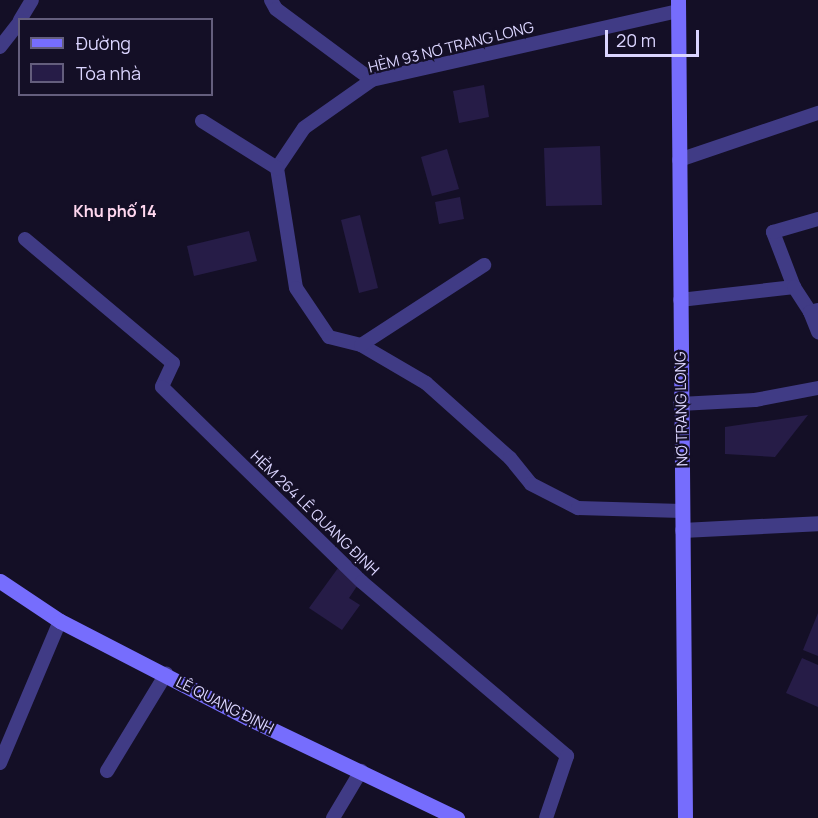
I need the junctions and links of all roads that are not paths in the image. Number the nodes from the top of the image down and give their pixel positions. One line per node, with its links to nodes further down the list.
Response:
1 (32, 0): 4 (lane)
2 (271, 0): 7 (lane)
3 (678, 5): 7 (lane, HẺM 93 NƠ TRANG LONG); 10 (main road, NƠ TRANG LONG)
4 (21, 18)
5 (18, 23): 6 (lane)
6 (0, 47)
7 (372, 80): 11 (lane, HẺM 93 NƠ TRANG LONG)
8 (818, 113): 10 (lane)
9 (202, 121): 11 (lane)
10 (679, 160): 16 (main road, NƠ TRANG LONG)
11 (277, 168): 19 (lane)
12 (818, 219): 15 (lane)
13 (25, 239): 33 (lane, HẺM 264 LÊ QUANG ĐỊNH)
14 (484, 265): 19 (lane)
15 (794, 287): 16 (lane); 17 (lane)
16 (680, 300): 21 (main road, NƠ TRANG LONG)
17 (814, 311): 18 (lane)
18 (818, 332)
19 (361, 345): 22 (lane)
20 (818, 388): 21 (lane)
21 (680, 404): 22 (main road, NƠ TRANG LONG)
22 (682, 511): 24 (main road, NƠ TRANG LONG)
23 (818, 523): 24 (street)
24 (682, 530): 34 (main road, NƠ TRANG LONG)
25 (0, 580): 26 (main road, LÊ QUANG ĐỊNH)
26 (60, 621): 27 (main road, LÊ QUANG ĐỊNH); 28 (lane)
27 (166, 674): 29 (lane); 30 (main road, LÊ QUANG ĐỊNH)
28 (0, 763)
29 (107, 771)
30 (361, 771): 31 (lane); 32 (main road, LÊ QUANG ĐỊNH)
31 (333, 818)
32 (457, 818)
33 (546, 818)
34 (685, 818)

